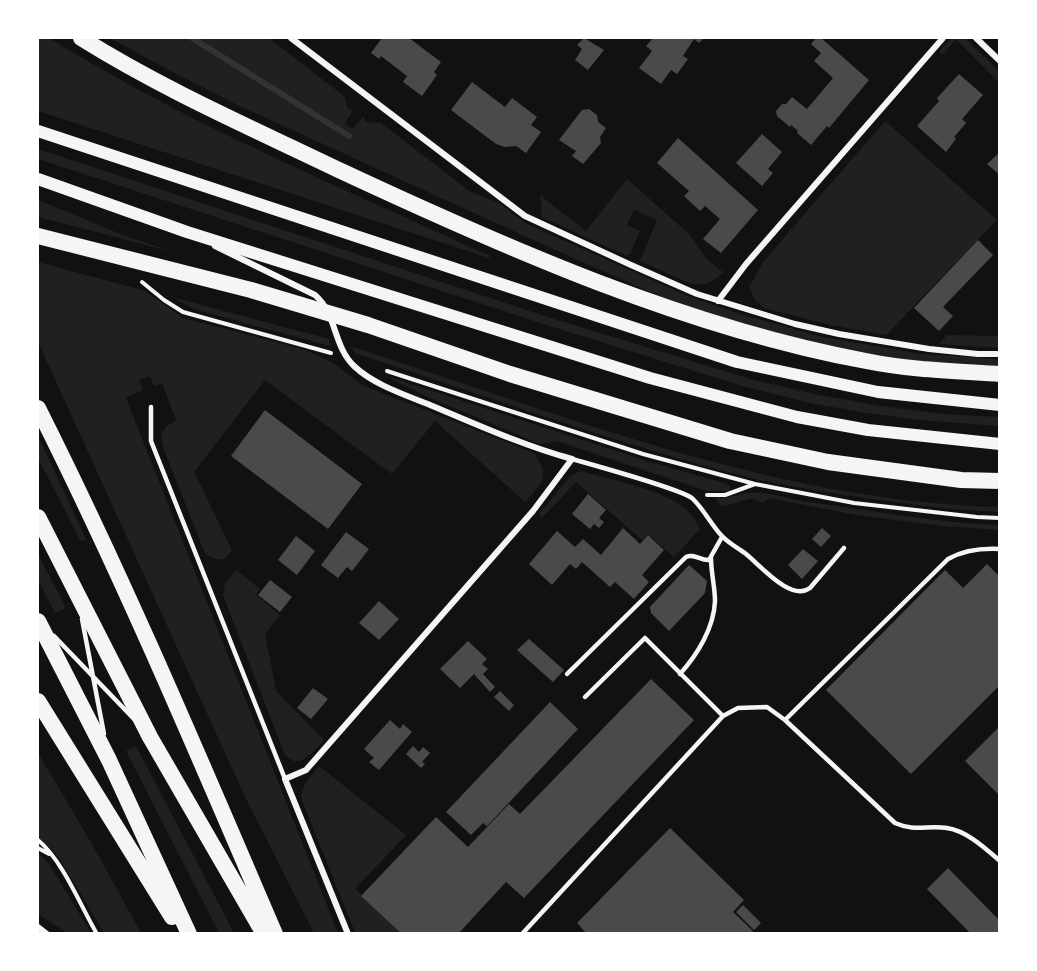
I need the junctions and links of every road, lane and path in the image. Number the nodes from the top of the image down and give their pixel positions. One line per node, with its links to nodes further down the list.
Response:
1 (81, 38): 15 (highway)
2 (291, 38): 11 (street)
3 (942, 38): 11 (street)
4 (976, 38): 5 (street)
5 (999, 61)
6 (38, 131): 16 (main road)
7 (38, 179): 8 (main road)
8 (187, 231): 19 (main road); 20 (street)
9 (38, 236): 21 (highway)
10 (159, 296): 12 (path)
11 (718, 301): 13 (street)
12 (334, 354)
13 (999, 354)
14 (383, 369): 22 (path)
15 (999, 374)
16 (999, 405)
17 (151, 407): 41 (lane)
18 (38, 408): 52 (highway)
19 (999, 444)
20 (572, 459): 23 (lane); 41 (street)
21 (999, 481)
22 (755, 484): 23 (path); 25 (path)
23 (691, 496): 26 (lane)
24 (38, 517): 30 (highway)
25 (999, 518)
26 (722, 537): 27 (lane); 29 (lane)
27 (844, 548)
28 (999, 549): 38 (lane)
29 (711, 558): 32 (lane); 33 (lane)
30 (76, 590): 34 (lane); 39 (highway)
31 (38, 620): 34 (lane); 40 (highway)
32 (567, 674)
33 (680, 674): 35 (lane); 37 (lane)
34 (93, 676): 39 (lane); 40 (lane)
35 (585, 697)
36 (38, 701): 49 (highway)
37 (723, 716): 38 (lane); 54 (lane)
38 (785, 720): 45 (lane)
39 (150, 737): 51 (highway)
40 (109, 760): 50 (highway)
41 (285, 779): 53 (street)
42 (38, 840): 44 (path)
43 (38, 848): 44 (path)
44 (50, 855): 48 (path)
45 (999, 861)
46 (38, 927): 47 (street)
47 (47, 933)
48 (97, 933)
49 (182, 933)
50 (189, 933)
51 (264, 933)
52 (275, 933)
53 (348, 933)
54 (522, 933)

